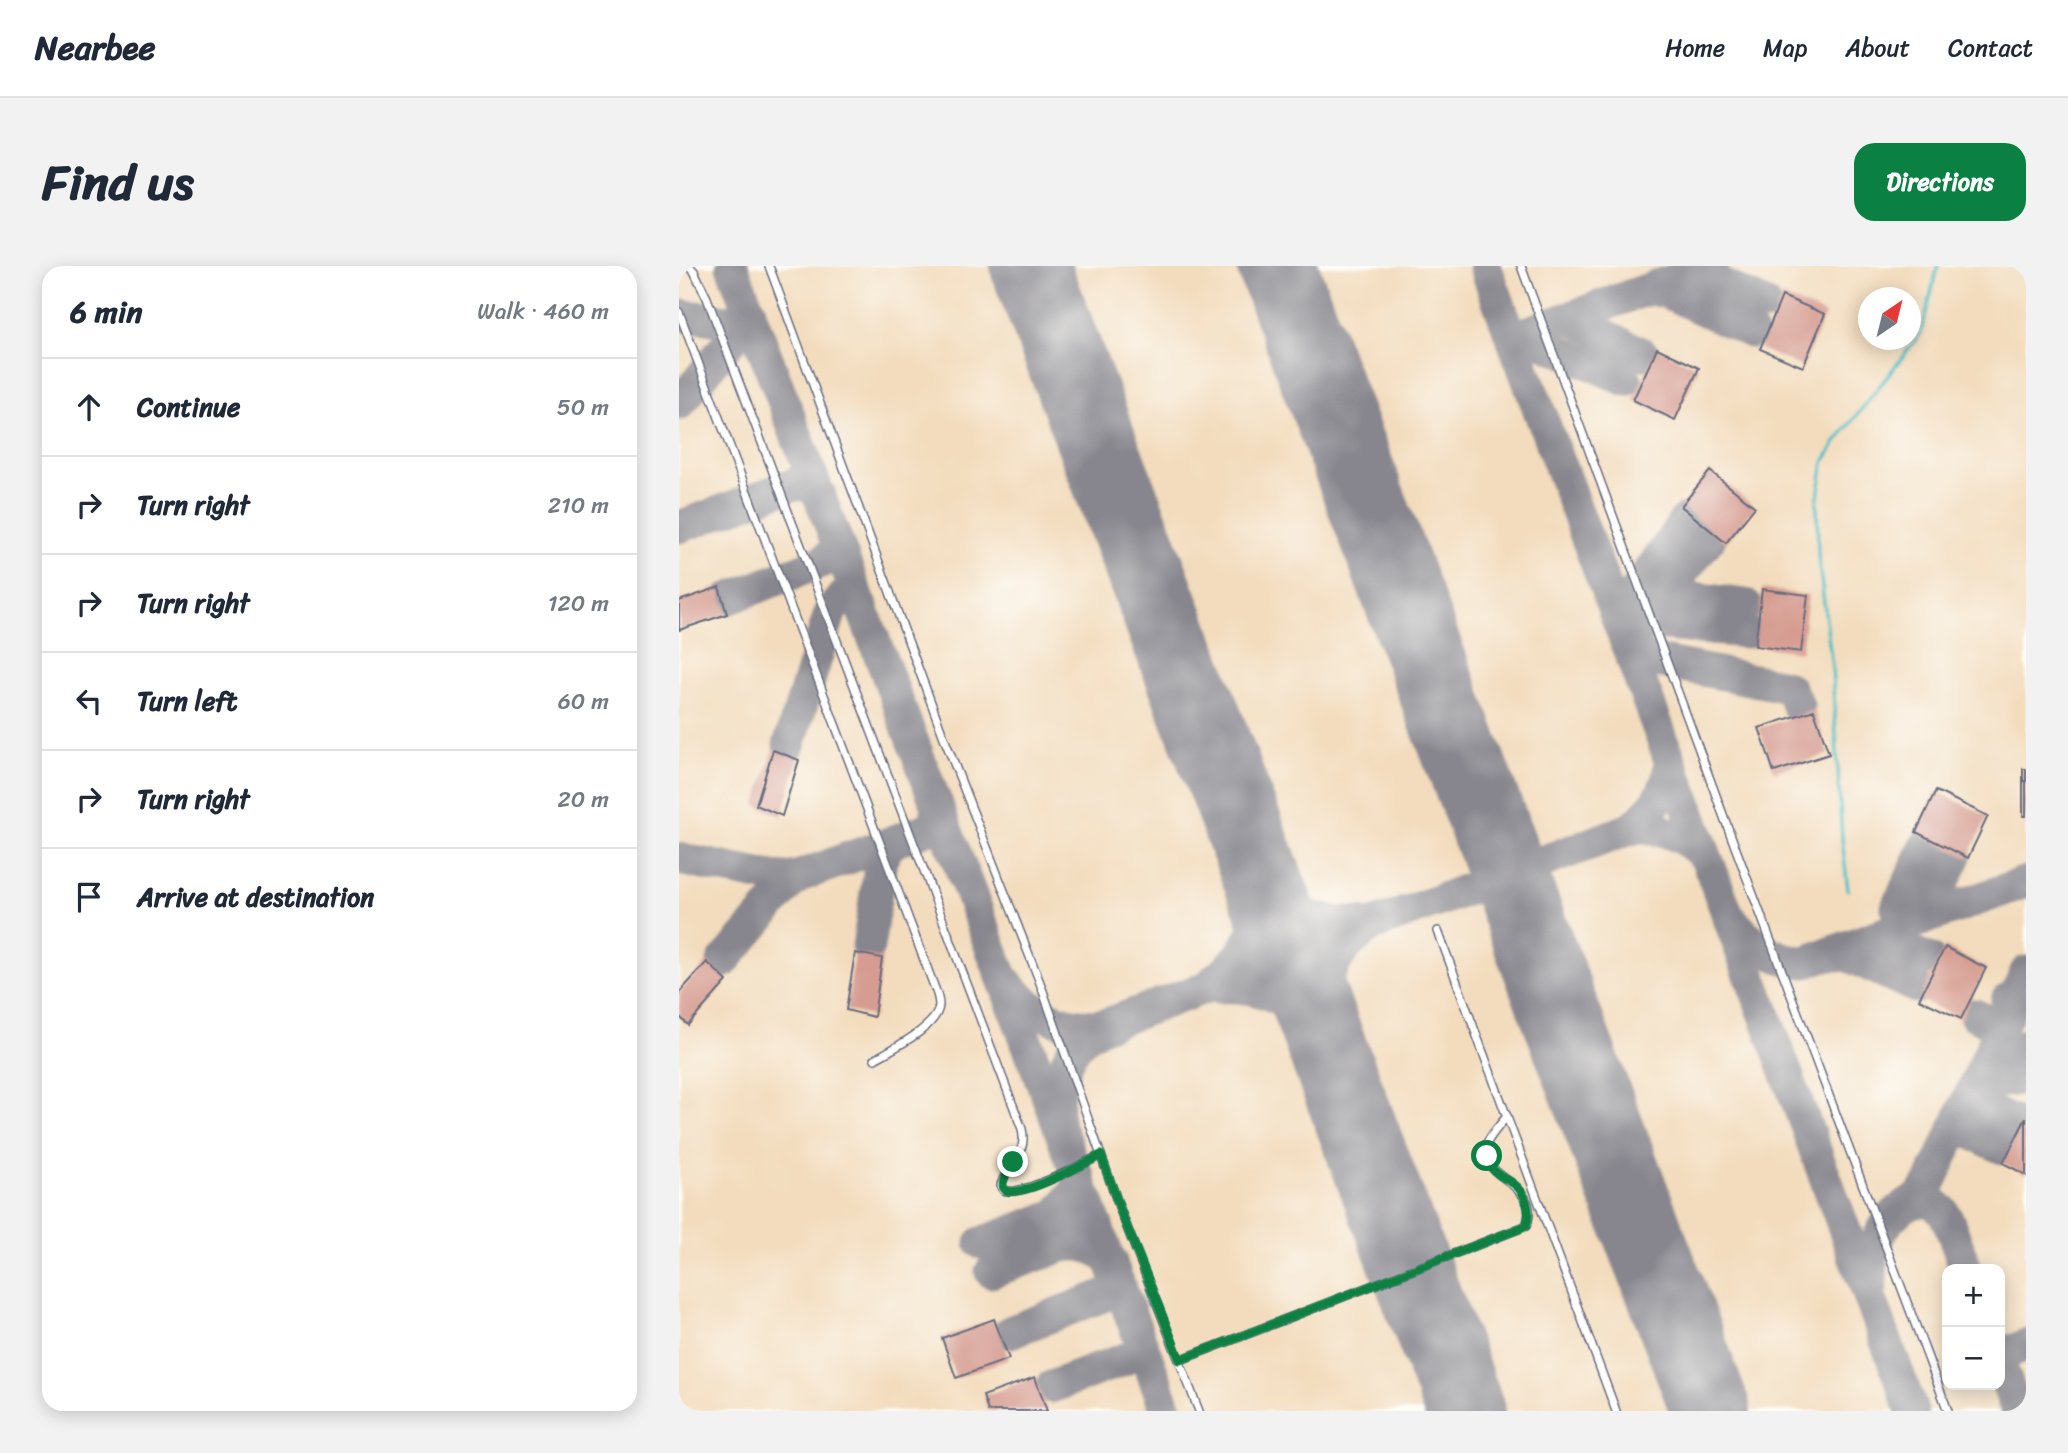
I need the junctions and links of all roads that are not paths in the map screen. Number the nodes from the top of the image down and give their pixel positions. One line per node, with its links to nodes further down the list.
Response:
1 (689, 266): 8 (lane)
2 (768, 266): 8 (lane)
3 (1521, 266): 12 (lane)
4 (679, 312): 6 (lane)
5 (1438, 931): 7 (lane)
6 (875, 1059)
7 (1507, 1116): 9 (lane); 11 (lane)
8 (1101, 1155): 9 (lane)
9 (1180, 1360): 10 (lane)
10 (1199, 1411)
11 (1616, 1411)
12 (1948, 1411)

